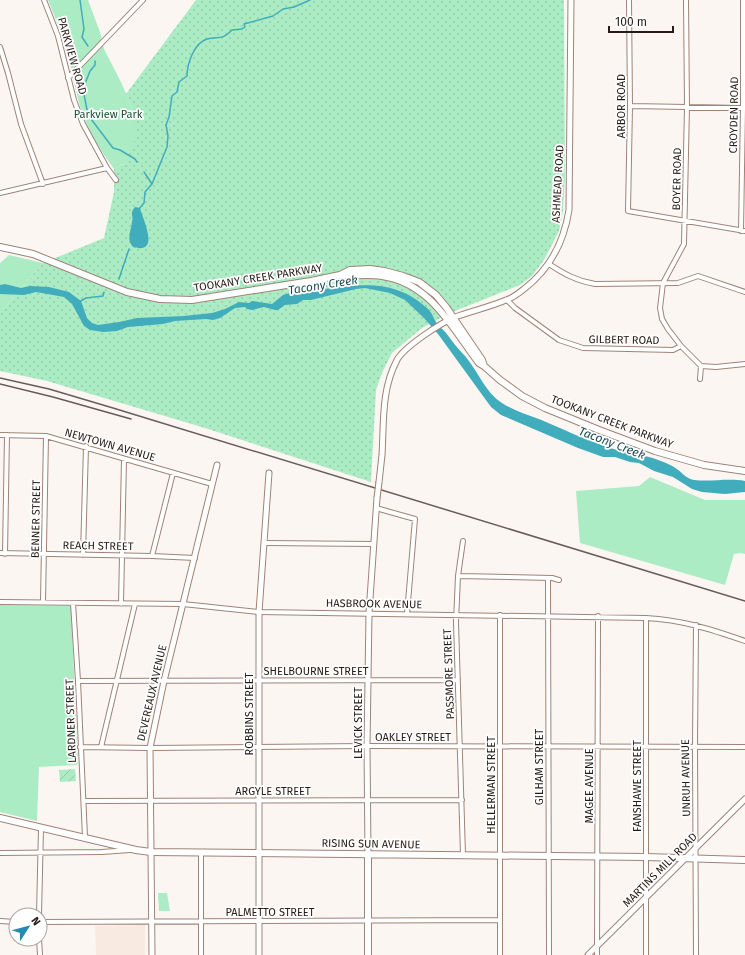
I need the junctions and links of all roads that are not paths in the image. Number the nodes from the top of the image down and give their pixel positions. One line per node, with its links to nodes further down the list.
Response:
1 (44, 0): 8 (street, PARKVIEW ROAD)
2 (143, 0): 8 (street)
3 (571, 0): 20 (street, ASHMEAD ROAD)
4 (629, 0): 9 (street, ARBOR ROAD)
5 (686, 0): 10 (street, BOYER ROAD)
6 (743, 0): 11 (street, CROYDEN ROAD)
7 (0, 47): 15 (street)
8 (68, 78): 13 (street, PARKVIEW ROAD)
9 (630, 106): 10 (street); 17 (street, ARBOR ROAD)
10 (687, 107): 11 (street); 17 (street, BOYER ROAD)
11 (744, 108): 12 (street, CROYDEN ROAD)
12 (743, 162): 18 (street, CROYDEN ROAD)
13 (107, 168): 14 (street, PARKVIEW ROAD); 15 (street)
14 (116, 180)
15 (43, 184): 16 (street)
16 (0, 193)
17 (685, 222): 18 (street); 22 (street, BOYER ROAD)
18 (743, 231)
19 (0, 247): 21 (main road, TOOKANY CREEK PARKWAY)
20 (549, 264): 22 (street); 24 (street, ASHMEAD ROAD)
21 (340, 275): 25 (main road, TOOKANY CREEK PARKWAY); 25 (main road, TOOKANY CREEK PARKWAY)
22 (663, 283): 23 (street); 26 (street, BOYER ROAD)
23 (745, 292)
24 (507, 300): 25 (street, ASHMEAD ROAD); 26 (street, GILBERT ROAD)
25 (448, 320): 36 (main road, TOOKANY CREEK PARKWAY); 40 (street, ASHMEAD ROAD, bridge)
26 (681, 346): 28 (street)
27 (745, 364): 28 (street)
28 (701, 366): 29 (street)
29 (700, 379)
30 (0, 435): 31 (street, NEWTOWN AVENUE)
31 (7, 435): 32 (street, NEWTOWN AVENUE); 45 (street)
32 (46, 436): 33 (street, NEWTOWN AVENUE); 46 (street, BENNER STREET)
33 (86, 446): 34 (street, NEWTOWN AVENUE); 47 (street)
34 (124, 459): 37 (street, NEWTOWN AVENUE); 48 (street)
35 (218, 465): 39 (street, DEVEREAUX AVENUE)
36 (745, 471)
37 (172, 473): 39 (street, NEWTOWN AVENUE); 49 (street)
38 (269, 474): 43 (street, ROBBINS STREET)
39 (212, 484): 50 (street, DEVEREAUX AVENUE)
40 (378, 490): 41 (street, LEVICK STREET, bridge)
41 (376, 508): 44 (street, LEVICK STREET); 62 (street)
42 (463, 541): 51 (street, PASSMORE STREET)
43 (264, 543): 44 (street); 60 (street, ROBBINS STREET)
44 (374, 544): 61 (street, LEVICK STREET)
45 (2, 554): 46 (street, REACH STREET)
46 (44, 554): 47 (street, REACH STREET); 55 (street, BENNER STREET)
47 (82, 555): 48 (street, REACH STREET)
48 (123, 555): 49 (street, REACH STREET); 57 (street)
49 (152, 556): 50 (street, REACH STREET)
50 (195, 558): 59 (street, DEVEREAUX AVENUE)
51 (458, 576): 52 (street); 63 (street, PASSMORE STREET)
52 (548, 578): 53 (street); 65 (street, GILHAM STREET)
53 (559, 580)
54 (0, 602): 55 (street, HASBROOK AVENUE)
55 (43, 602): 56 (street, HASBROOK AVENUE)
56 (73, 603): 57 (street, HASBROOK AVENUE); 72 (street, LARDNER STREET)
57 (121, 604): 58 (street, HASBROOK AVENUE)
58 (136, 604): 59 (street, HASBROOK AVENUE); 73 (street)
59 (183, 604): 60 (street, HASBROOK AVENUE); 74 (street, DEVEREAUX AVENUE)
60 (259, 612): 61 (street, HASBROOK AVENUE); 75 (street, ROBBINS STREET)
61 (369, 613): 62 (street, HASBROOK AVENUE); 70 (street, LEVICK STREET)
62 (408, 614): 63 (street, HASBROOK AVENUE)
63 (457, 614): 64 (street, HASBROOK AVENUE); 71 (street, PASSMORE STREET)
64 (500, 615): 65 (street, HASBROOK AVENUE); 84 (street, HELLERMAN STREET)
65 (548, 616): 66 (street, HASBROOK AVENUE); 78 (street, GILHAM STREET)
66 (598, 616): 67 (street, HASBROOK AVENUE); 79 (street, MAGEE AVENUE)
67 (646, 618): 68 (street, HASBROOK AVENUE); 85 (street, FANSHAWE STREET)
68 (696, 625): 69 (street, HASBROOK AVENUE); 80 (street, UNRUH AVENUE)
69 (745, 641)
70 (368, 680): 71 (street, SHELBOURNE STREET); 75 (street, SHELBOURNE STREET); 76 (street, LEVICK STREET)
71 (458, 680): 77 (street, PASSMORE STREET)
72 (78, 681): 73 (street, SHELBOURNE STREET); 81 (street, LARDNER STREET)
73 (116, 681): 74 (street, SHELBOURNE STREET); 82 (street)
74 (164, 681): 75 (street, SHELBOURNE STREET); 87 (street, DEVEREAUX AVENUE)
75 (258, 681): 83 (street, ROBBINS STREET)
76 (367, 746): 77 (street, OAKLEY STREET); 83 (street, OAKLEY STREET); 93 (street, LEVICK STREET)
77 (460, 746): 84 (street, OAKLEY STREET); 91 (street, PASSMORE STREET)
78 (548, 746): 79 (street, OAKLEY STREET); 84 (street, OAKLEY STREET); 107 (street, GILHAM STREET)
79 (597, 746): 85 (street, OAKLEY STREET); 108 (street, MAGEE AVENUE)
80 (695, 746): 85 (street, OAKLEY STREET); 86 (street, OAKLEY STREET); 97 (street, UNRUH AVENUE)
81 (80, 747): 82 (street, OAKLEY STREET); 92 (street, LARDNER STREET)
82 (101, 747): 87 (street, OAKLEY STREET)
83 (259, 747): 87 (street, OAKLEY STREET); 90 (street, ROBBINS STREET)
84 (500, 747): 106 (street, HELLERMAN STREET)
85 (646, 747): 109 (street, FANSHAWE STREET)
86 (745, 747)
87 (150, 748): 89 (street, DEVEREAUX AVENUE)
88 (745, 799): 97 (street, MARTINS MILL ROAD)
89 (150, 800): 90 (street, ARGYLE STREET); 92 (street, ARGYLE STREET); 99 (street, DEVEREAUX AVENUE)
90 (259, 800): 93 (street, ARGYLE STREET); 103 (street, ROBBINS STREET)
91 (462, 800): 93 (street, ARGYLE STREET); 105 (street, PASSMORE STREET)
92 (84, 801): 96 (street, LARDNER STREET)
93 (369, 801): 104 (street, LEVICK STREET)
94 (0, 818): 95 (main road, RISING SUN AVENUE)
95 (41, 828): 96 (main road, RISING SUN AVENUE); 102 (street)
96 (85, 837): 98 (main road, RISING SUN AVENUE)
97 (696, 847): 110 (street, MARTINS MILL ROAD); 111 (street, UNRUH AVENUE)
98 (136, 850): 99 (main road, RISING SUN AVENUE); 102 (street)
99 (151, 852): 100 (main road, RISING SUN AVENUE); 116 (street, DEVEREAUX AVENUE)
100 (201, 852): 103 (main road, RISING SUN AVENUE); 117 (street)
101 (0, 853): 102 (street)
102 (40, 853): 114 (street)
103 (259, 853): 104 (main road, RISING SUN AVENUE); 118 (street, ROBBINS STREET)
104 (368, 854): 105 (main road, RISING SUN AVENUE); 119 (main road, LEVICK STREET)
105 (463, 855): 106 (main road, RISING SUN AVENUE)
106 (500, 856): 107 (main road, RISING SUN AVENUE); 115 (street, HELLERMAN STREET)
107 (548, 856): 108 (main road, RISING SUN AVENUE); 127 (street, GILHAM STREET)
108 (598, 857): 109 (main road, RISING SUN AVENUE); 121 (street, MAGEE AVENUE)
109 (646, 857): 110 (main road, RISING SUN AVENUE); 113 (street, FANSHAWE STREET)
110 (685, 858): 111 (main road, RISING SUN AVENUE); 113 (street, MARTINS MILL ROAD)
111 (696, 859): 112 (main road, RISING SUN AVENUE); 131 (street, UNRUH AVENUE)
112 (745, 860)
113 (646, 899): 121 (street, MARTINS MILL ROAD); 130 (street, FANSHAWE STREET)
114 (39, 907)
115 (500, 920): 119 (street, PALMETTO STREET); 126 (street, HELLERMAN STREET)
116 (152, 921): 117 (street, PALMETTO STREET); 120 (street, PALMETTO STREET); 122 (street, DEVEREAUX AVENUE)
117 (201, 921): 118 (street, PALMETTO STREET); 123 (street)
118 (259, 921): 119 (street, PALMETTO STREET); 124 (street, ROBBINS STREET)
119 (368, 921): 125 (main road, LEVICK STREET)
120 (48, 922)
121 (597, 945): 128 (street, MARTINS MILL ROAD); 129 (street, MAGEE AVENUE)
122 (152, 955)
123 (201, 955)
124 (259, 955)
125 (368, 955)
126 (500, 955)
127 (549, 955)
128 (588, 955)
129 (597, 955)
130 (646, 955)
131 (696, 955)

